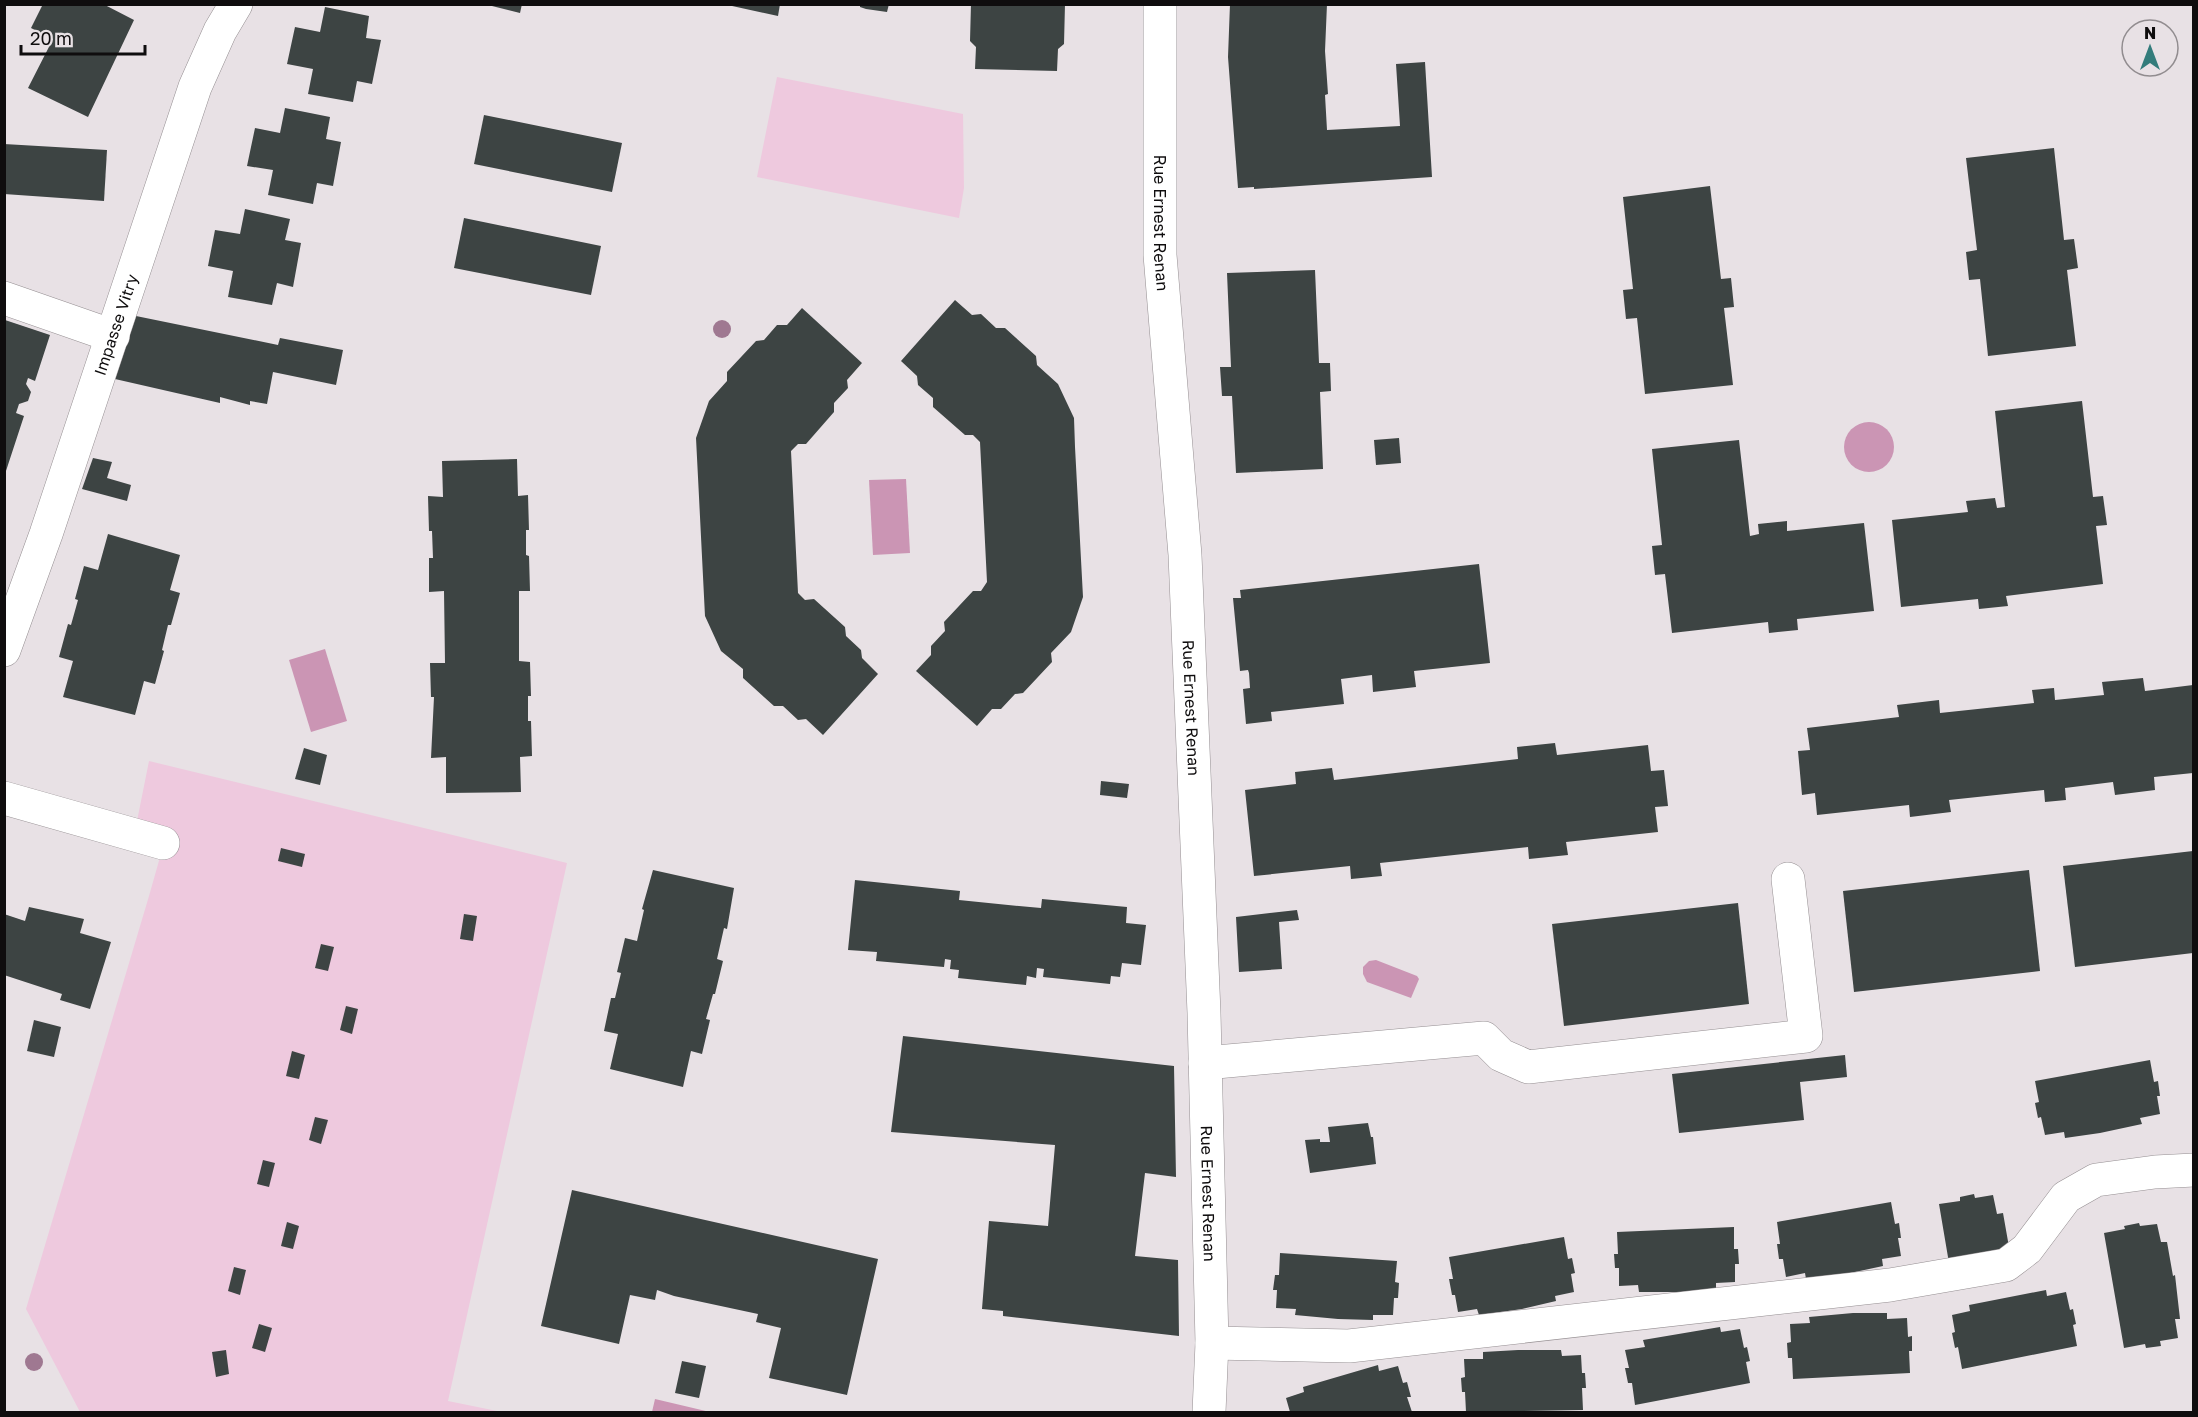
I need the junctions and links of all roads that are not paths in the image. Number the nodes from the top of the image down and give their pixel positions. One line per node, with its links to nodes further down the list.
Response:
1 (236, 4): 4 (street, Impasse Vitry)
2 (1160, 4): 9 (street, Rue Ernest Renan)
3 (4, 298): 4 (street)
4 (113, 336): 5 (street, Impasse Vitry)
5 (4, 650)
6 (4, 798): 7 (street)
7 (163, 843)
8 (1788, 879): 9 (street)
9 (1205, 1063): 11 (street, Rue Ernest Renan)
10 (2193, 1170): 11 (street)
11 (1212, 1343): 12 (street, Rue Ernest Renan)
12 (1209, 1413)

